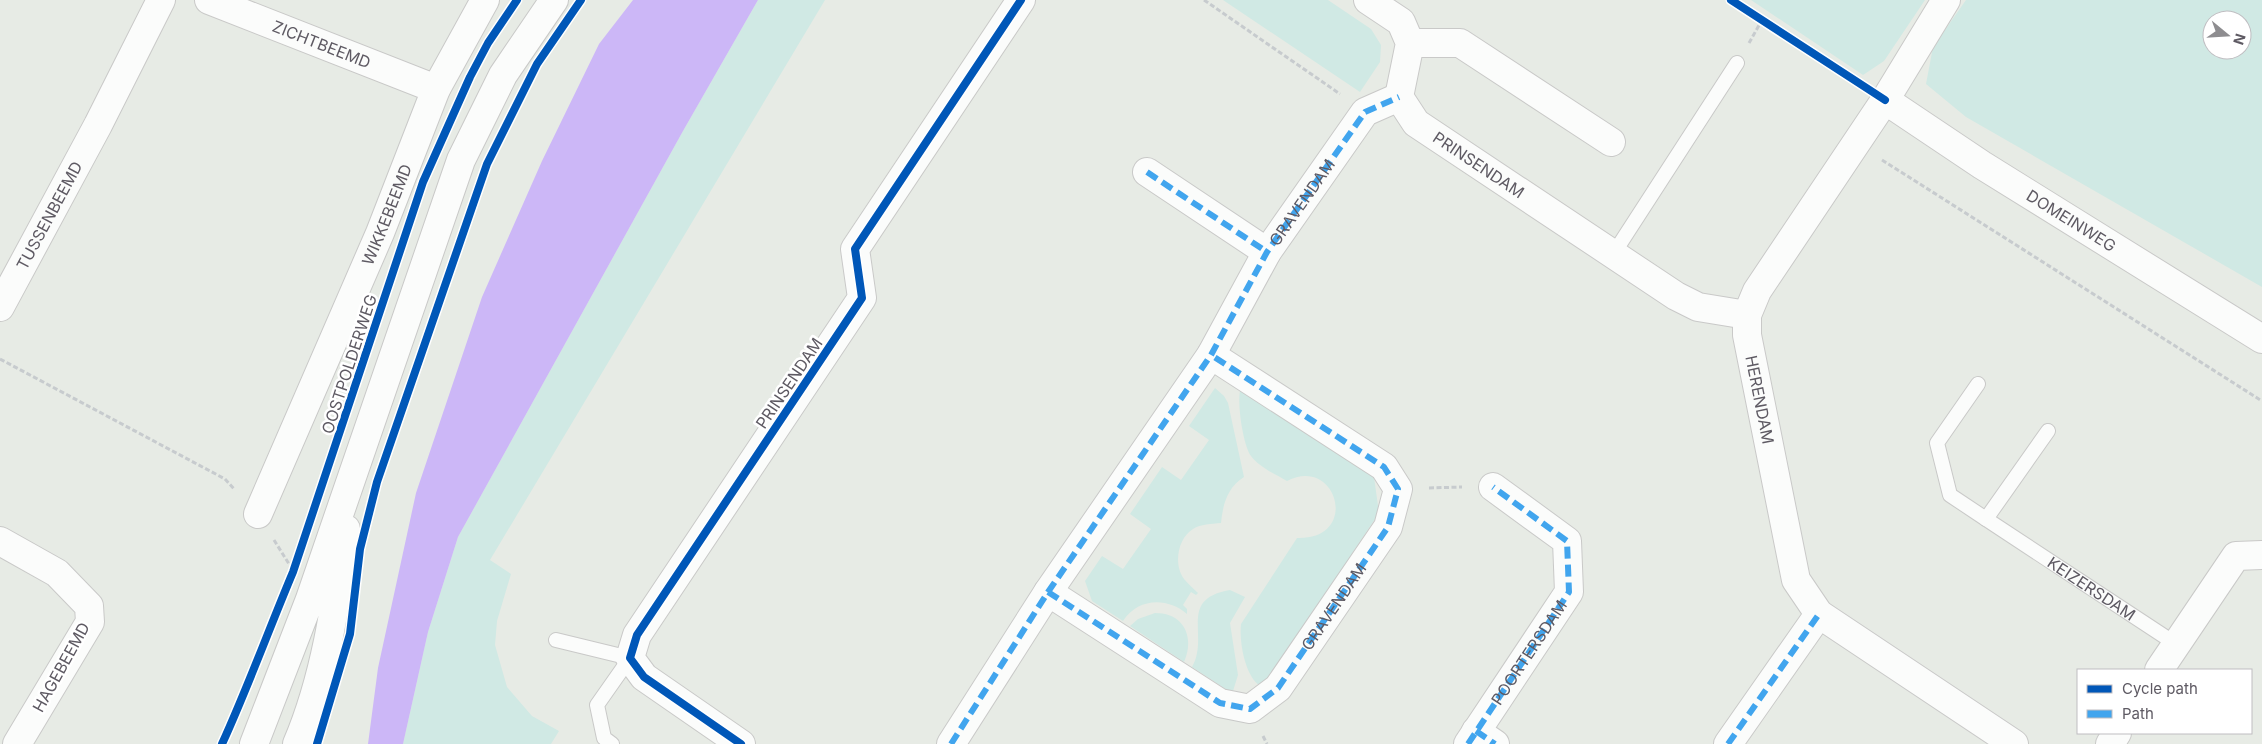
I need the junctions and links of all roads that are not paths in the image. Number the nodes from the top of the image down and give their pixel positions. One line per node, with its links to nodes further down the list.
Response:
1 (161, 0): 17 (street, TUSSENBEEMD)
2 (209, 0): 10 (street, ZICHTBEEMD)
3 (485, 0): 10 (street, WIKKEBEEMD)
4 (554, 0): 23 (street)
5 (1021, 0): 33 (street, PRINSENDAM)
6 (1368, 0): 8 (street)
7 (1946, 0): 12 (street, HERENDAM)
8 (1410, 43): 11 (street); 13 (street)
9 (1737, 63): 16 (lane)
10 (436, 89): 25 (street, WIKKEBEEMD)
11 (1399, 97): 15 (street, GRAVENDAM); 16 (street, PRINSENDAM)
12 (1885, 100): 18 (street, HERENDAM); 19 (street, DOMEINWEG)
13 (1611, 142)
14 (1146, 172): 15 (street)
15 (1268, 252): 20 (street, GRAVENDAM)
16 (1614, 253): 18 (street, PRINSENDAM)
17 (0, 307)
18 (1747, 315): 30 (street, HERENDAM)
19 (2262, 338)
20 (1211, 355): 29 (street, GRAVENDAM); 29 (street, GRAVENDAM)
21 (1978, 384): 26 (lane, KEIZERSDAM)
22 (2048, 431): 26 (lane)
23 (348, 487): 37 (street); 38 (street)
24 (1493, 487): 35 (street, POORTERSDAM)
25 (258, 514)
26 (1986, 519): 32 (lane, KEIZERSDAM)
27 (0, 541): 36 (street, HAGEBEEMD)
28 (2262, 556): 32 (street)
29 (1048, 592): 41 (street, GRAVENDAM)
30 (1819, 614): 42 (street); 43 (street, HERENDAM)
31 (556, 640): 33 (lane)
32 (2176, 644): 34 (street)
33 (630, 658): 39 (lane, PRINSENDAM); 40 (street)
34 (2160, 669)
35 (1480, 740)
36 (17, 744)
37 (254, 744)
38 (297, 744)
39 (612, 744)
40 (741, 744)
41 (951, 744)
42 (1728, 744)
43 (2014, 744)

